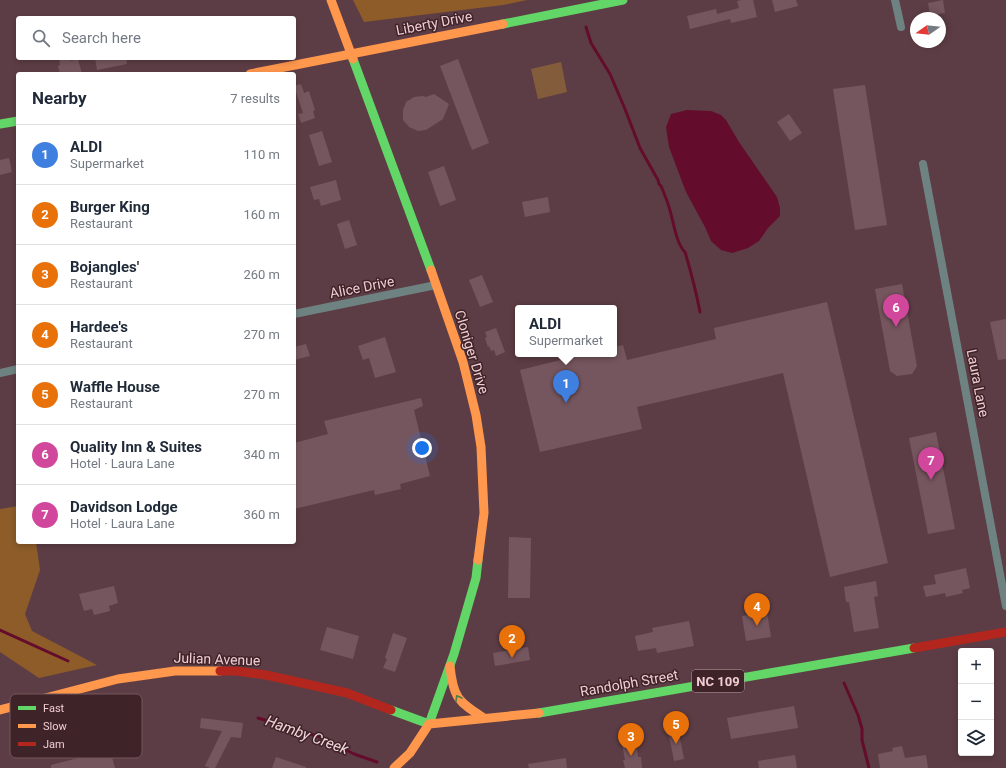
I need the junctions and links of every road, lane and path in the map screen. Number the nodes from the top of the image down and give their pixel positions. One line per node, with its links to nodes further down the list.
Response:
1 (331, 0): 5 (main road, Cloniger Drive)
2 (622, 0): 5 (main road, Liberty Drive)
3 (895, 0): 4 (street)
4 (901, 27)
5 (351, 54): 6 (main road, Liberty Drive); 10 (main road, Cloniger Drive)
6 (260, 72)
7 (16, 121): 8 (main road)
8 (0, 124)
9 (923, 164): 14 (street, Laura Lane)
10 (436, 286): 11 (street, Alice Drive); 16 (main road, Cloniger Drive)
11 (296, 314)
12 (16, 370): 13 (street)
13 (0, 373)
14 (1006, 606)
15 (1006, 632): 20 (main road, Randolph Street / NC 109)
16 (450, 666): 20 (main road, one-way to 16); 21 (main road, Cloniger Drive)
17 (61, 694): 21 (main road, Julian Avenue)
18 (10, 707): 19 (main road, Julian Avenue)
19 (0, 710)
20 (484, 718): 21 (main road, Randolph Street / NC 109)
21 (429, 724): 22 (main road)
22 (394, 768)

